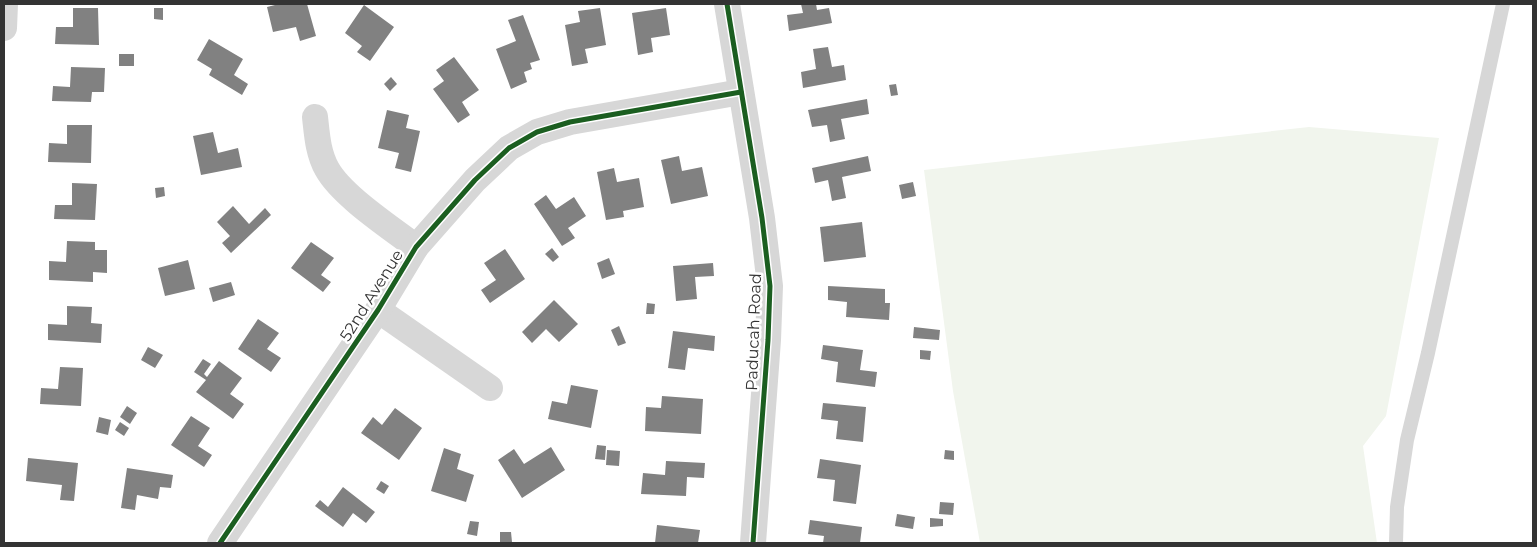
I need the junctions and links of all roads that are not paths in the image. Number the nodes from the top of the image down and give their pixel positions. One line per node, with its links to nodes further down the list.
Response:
1 (5, 4): 4 (street)
2 (726, 4): 5 (street, Paducah Road)
3 (1503, 4): 12 (lane)
4 (4, 28)
5 (741, 92): 7 (street, 52nd Avenue); 11 (street, Paducah Road)
6 (315, 117): 7 (street, 52nd Avenue)
7 (416, 247): 8 (street, 52nd Avenue)
8 (378, 310): 9 (street, 52nd Avenue); 10 (street, 52nd Avenue)
9 (490, 388)
10 (220, 543)
11 (752, 543)
12 (1396, 543)

